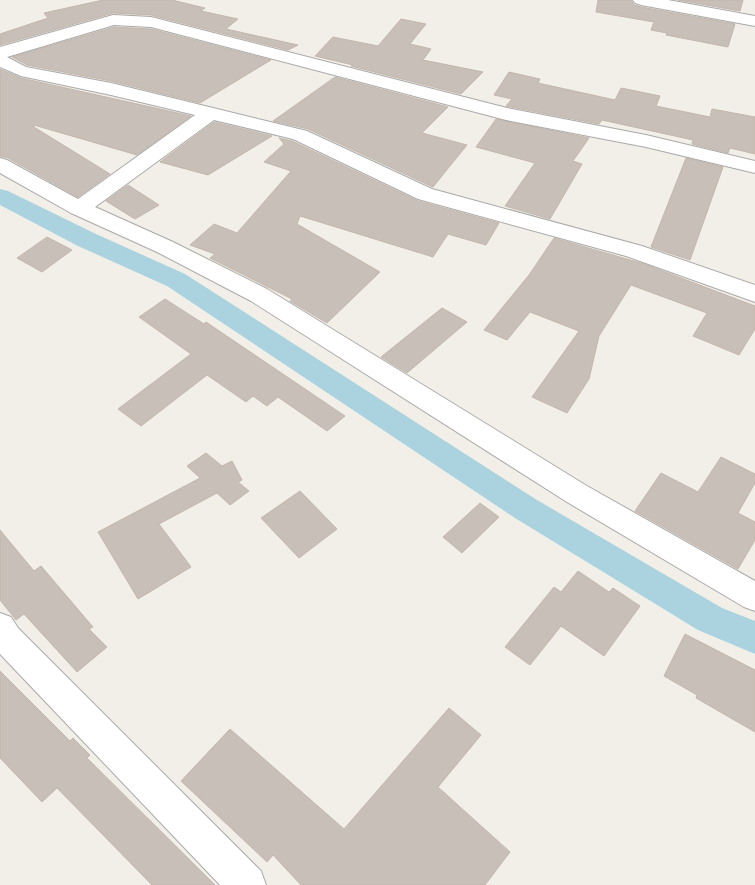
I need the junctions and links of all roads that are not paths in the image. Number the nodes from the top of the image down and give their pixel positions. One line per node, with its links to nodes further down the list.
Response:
1 (641, 0): 2 (street)
2 (755, 21)
3 (0, 53): 7 (street)
4 (0, 60): 5 (street)
5 (210, 114): 8 (street); 9 (street)
6 (0, 164): 8 (street)
7 (755, 167)
8 (79, 208): 10 (street)
9 (755, 294)
10 (755, 597)
11 (2, 638): 12 (street)
12 (247, 885)

